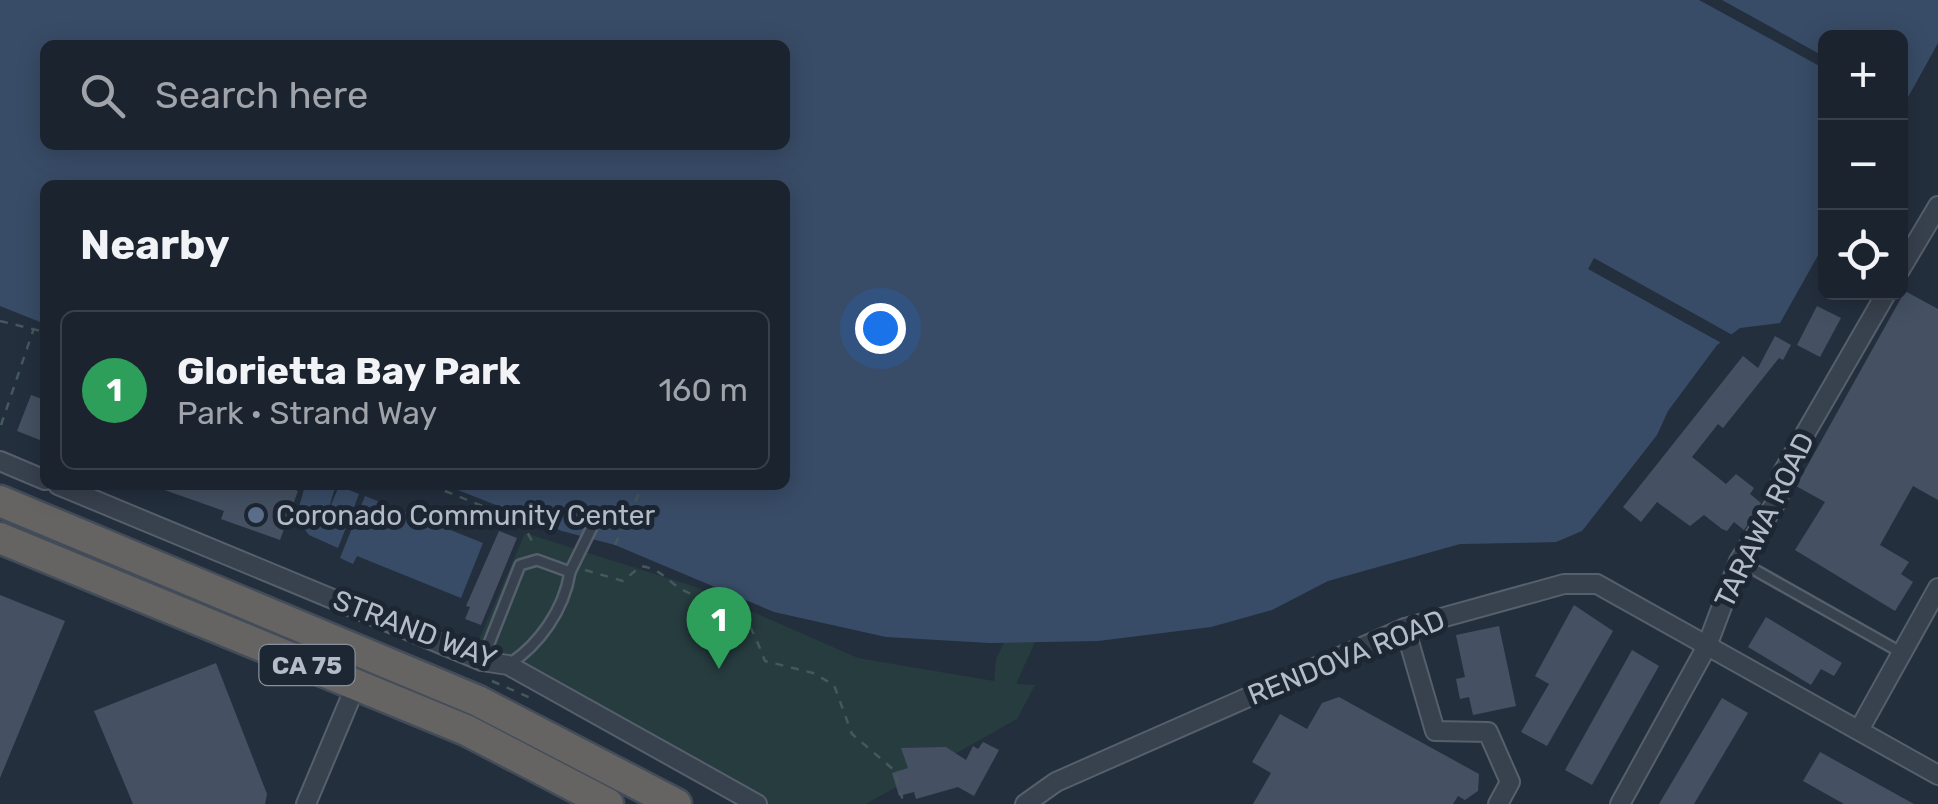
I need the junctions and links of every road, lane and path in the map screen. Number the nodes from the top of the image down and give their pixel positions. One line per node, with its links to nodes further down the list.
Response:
1 (1938, 206): 2 (street)
2 (1908, 257)
3 (1883, 300): 18 (street, TARAWA ROAD)
4 (0, 320): 5 (path)
5 (34, 328): 6 (path); 7 (path)
6 (40, 330)
7 (0, 425)
8 (0, 462): 9 (street)
9 (40, 478)
10 (70, 490): 24 (street, STRAND WAY)
11 (442, 490): 17 (path)
12 (641, 490): 16 (path)
13 (0, 501): 31 (highway, CA 75)
14 (597, 516): 19 (lane)
15 (0, 538): 26 (highway, CA 75)
16 (615, 545)
17 (537, 560): 19 (lane); 24 (lane)
18 (1738, 560): 22 (street, TARAWA ROAD); 23 (lane)
19 (572, 570): 25 (lane); 33 (path)
20 (1938, 588): 23 (street)
21 (1405, 628): 22 (street, RENDOVA ROAD); 34 (street, RENDOVA ROAD); 35 (street)
22 (1706, 646): 27 (street, RENDOVA ROAD); 36 (street, TARAWA ROAD)
23 (1902, 653): 27 (street)
24 (482, 660): 25 (street, STRAND WAY)
25 (508, 665): 32 (street, STRAND WAY)
26 (356, 685): 29 (street); 30 (highway, CA 75)
27 (1859, 730): 28 (street, RENDOVA ROAD)
28 (1938, 774)
29 (306, 804)
30 (608, 804)
31 (676, 804)
32 (757, 804)
33 (904, 804)
34 (1025, 804)
35 (1498, 804)
36 (1620, 804)

